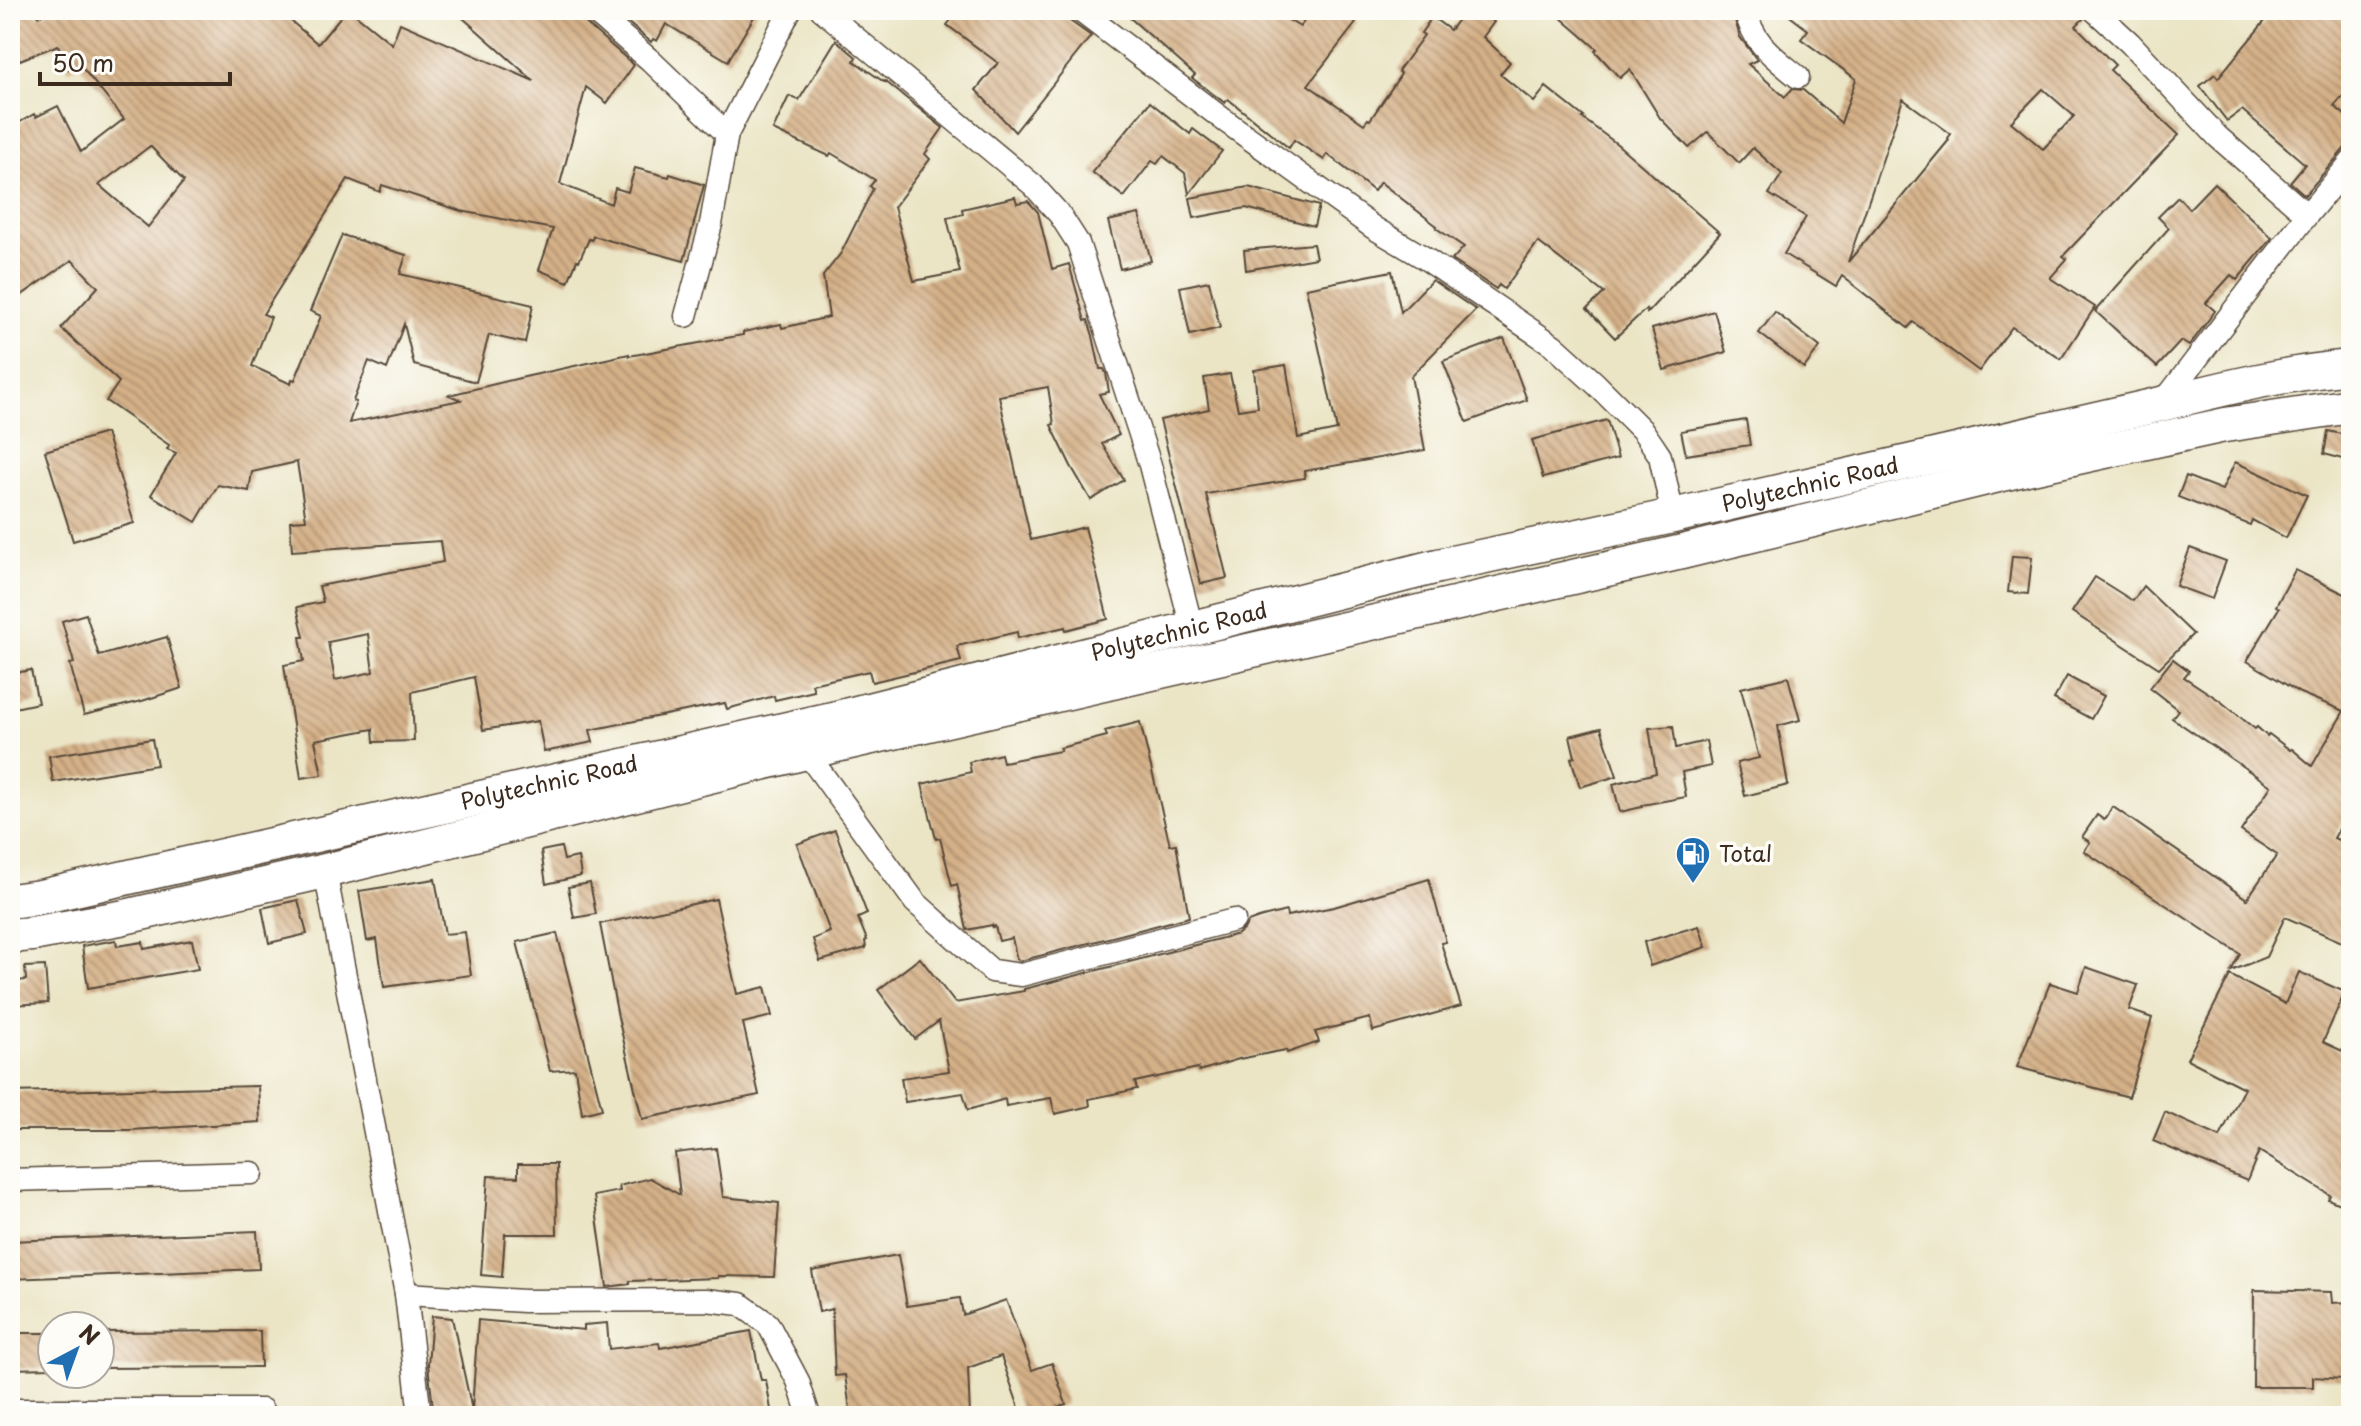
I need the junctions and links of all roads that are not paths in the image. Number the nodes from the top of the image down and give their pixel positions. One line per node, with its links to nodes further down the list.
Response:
1 (592, 10): 8 (street)
2 (790, 10): 8 (street)
3 (822, 10): 16 (street)
4 (1079, 10): 15 (street)
5 (1746, 10): 7 (street)
6 (2094, 10): 10 (street)
7 (1798, 77)
8 (727, 134): 11 (street)
9 (2351, 162): 10 (street)
10 (2307, 215): 13 (street)
11 (686, 316)
12 (2351, 367): 13 (main road, Polytechnic Road)
13 (2161, 404): 15 (main road, Polytechnic Road)
14 (2351, 406): 17 (main road, Polytechnic Road)
15 (1673, 516): 16 (main road, Polytechnic Road)
16 (1192, 628): 18 (main road, Polytechnic Road)
17 (806, 752): 19 (main road, Polytechnic Road); 22 (street)
18 (277, 844): 20 (main road); 21 (main road, Polytechnic Road)
19 (325, 871): 20 (main road, Polytechnic Road); 26 (street)
20 (289, 879): 23 (main road, Polytechnic Road)
21 (10, 901)
22 (1234, 920)
23 (10, 936)
24 (252, 1173): 25 (street)
25 (10, 1180)
26 (406, 1294): 29 (street); 30 (street)
27 (10, 1410): 28 (street)
28 (262, 1410)
29 (420, 1416)
30 (809, 1416)

